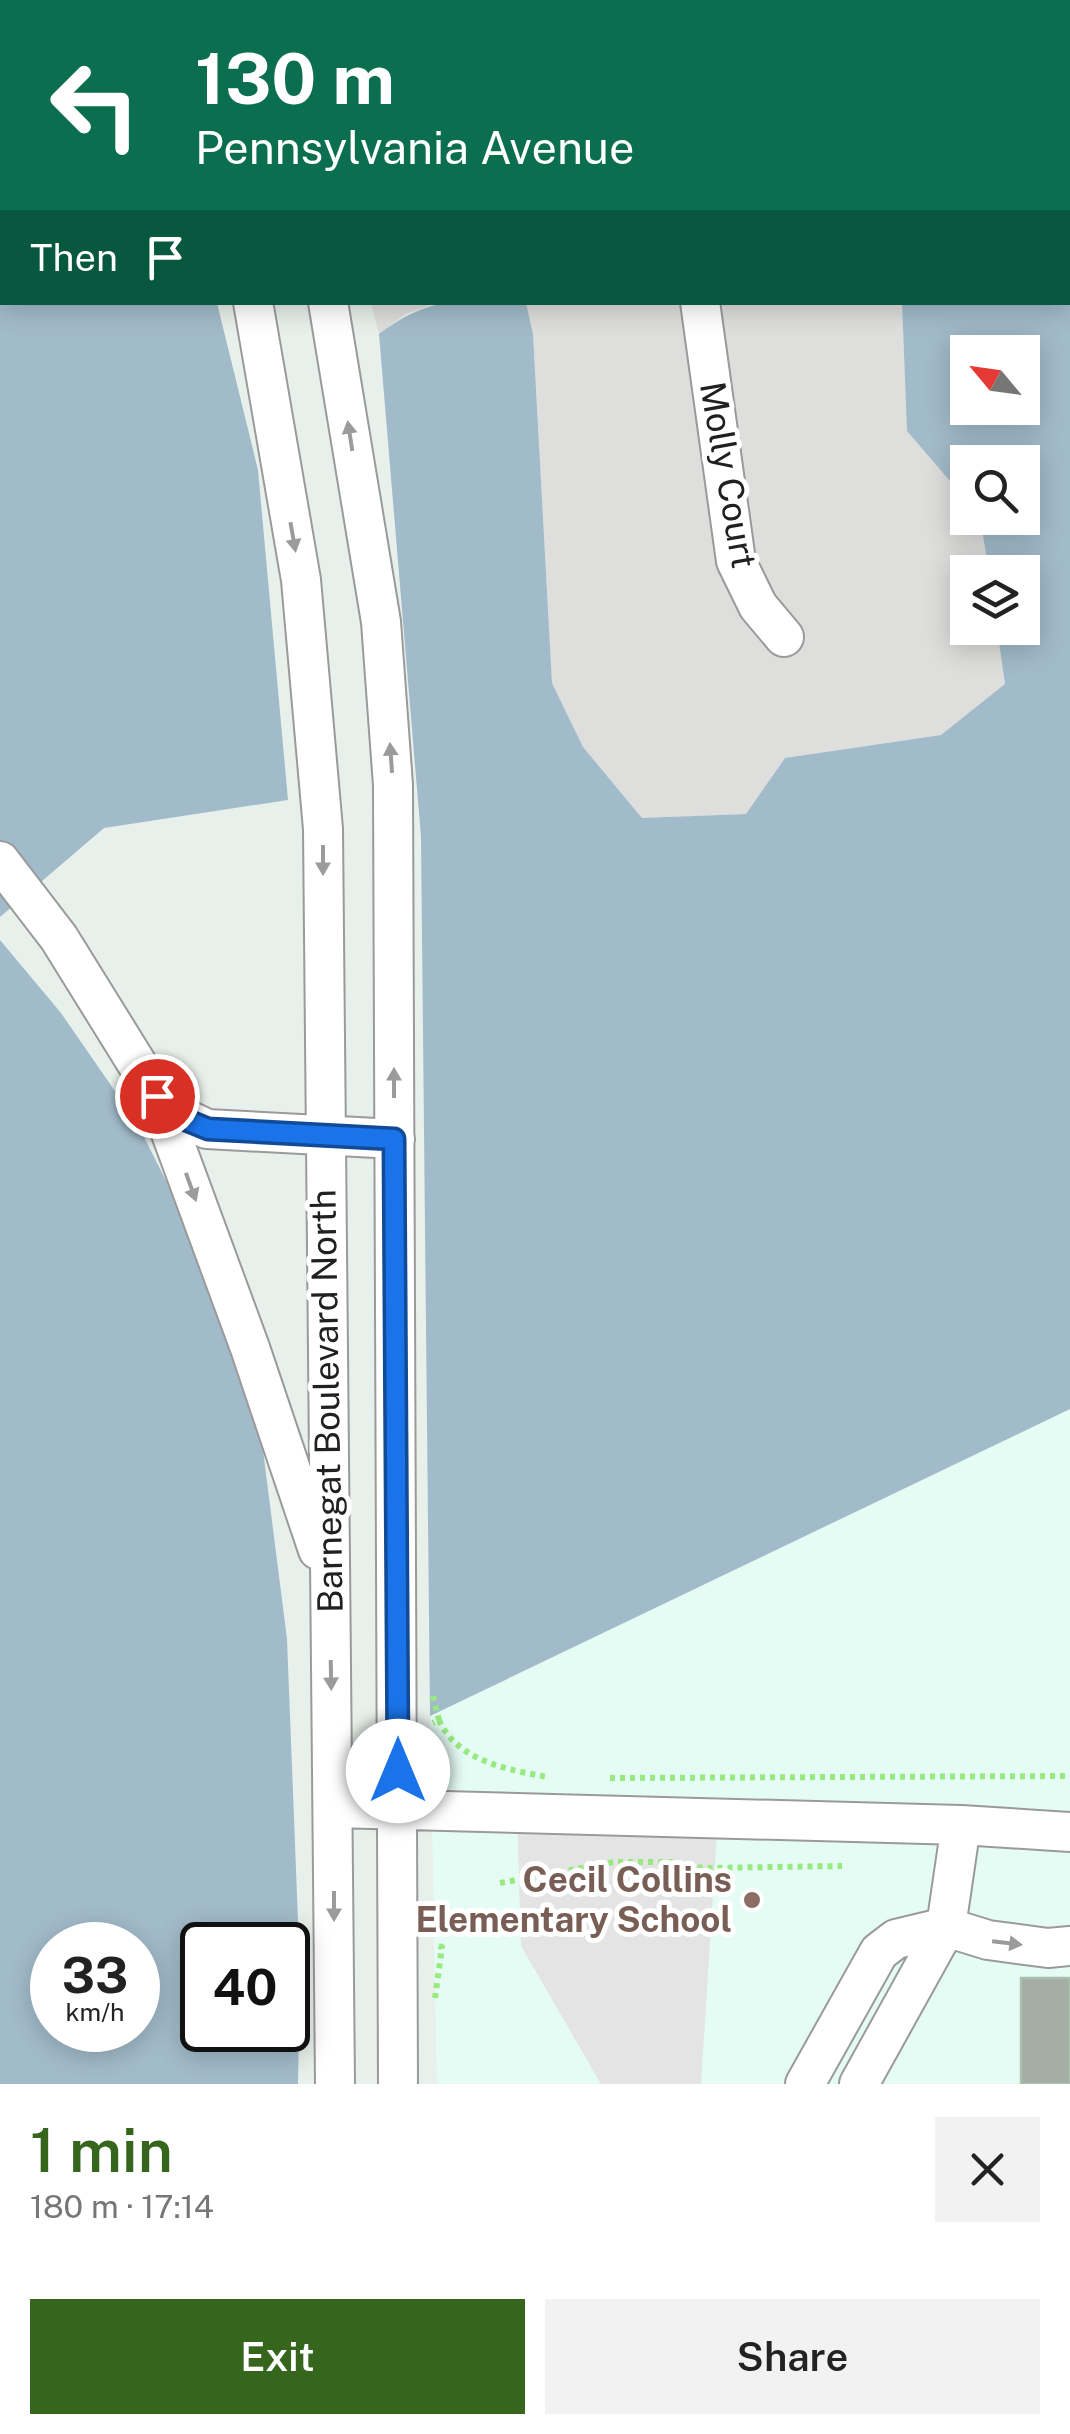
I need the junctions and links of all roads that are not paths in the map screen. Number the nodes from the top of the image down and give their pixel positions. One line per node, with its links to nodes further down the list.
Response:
1 (254, 305): 7 (street, Barnegat Boulevard North, one-way to 7)
2 (331, 305): 8 (street, Barnegat Boulevard North, one-way to 2)
3 (700, 305): 4 (street, Molly Court)
4 (784, 636)
5 (0, 861): 6 (street)
6 (157, 1096): 7 (street); 9 (street, one-way to 9)
7 (324, 1136): 8 (street); 9 (street, Barnegat Boulevard North)
8 (394, 1139): 11 (street, Barnegat Boulevard North)
9 (329, 1582): 10 (street, Barnegat Boulevard North, one-way to 10)
10 (334, 1808): 11 (street); 16 (street, Barnegat Boulevard North, one-way to 16)
11 (398, 1810): 12 (street); 17 (street, Barnegat Boulevard North)
12 (961, 1824): 13 (street); 14 (street)
13 (1070, 1832)
14 (946, 1926): 15 (street, one-way to 15); 18 (street); 19 (street)
15 (1070, 1946)
16 (335, 2084)
17 (398, 2084)
18 (805, 2084)
19 (860, 2084)

